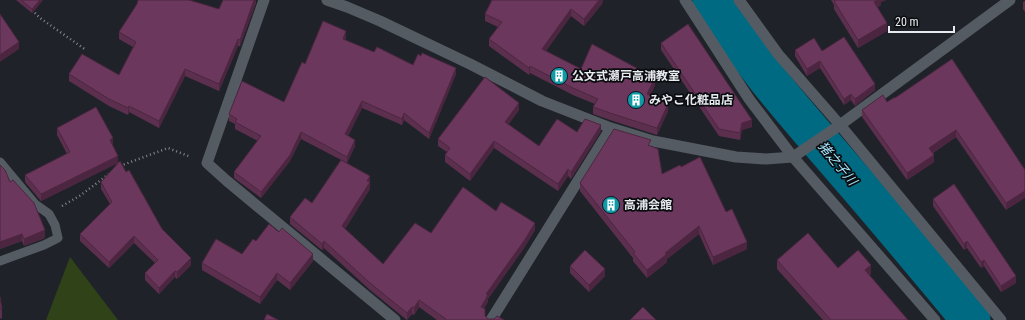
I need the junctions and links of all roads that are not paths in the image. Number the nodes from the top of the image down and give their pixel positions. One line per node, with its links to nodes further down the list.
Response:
1 (264, 0): 11 (street)
2 (327, 0): 7 (street)
3 (685, 0): 8 (street)
4 (739, 0): 6 (street)
5 (1010, 0): 6 (street)
6 (837, 127): 8 (street); 14 (street)
7 (611, 128): 8 (street); 12 (street)
8 (793, 157): 13 (street)
9 (0, 162): 10 (lane)
10 (0, 261)
11 (395, 320)
12 (491, 320)
13 (935, 320)
14 (1001, 320)

